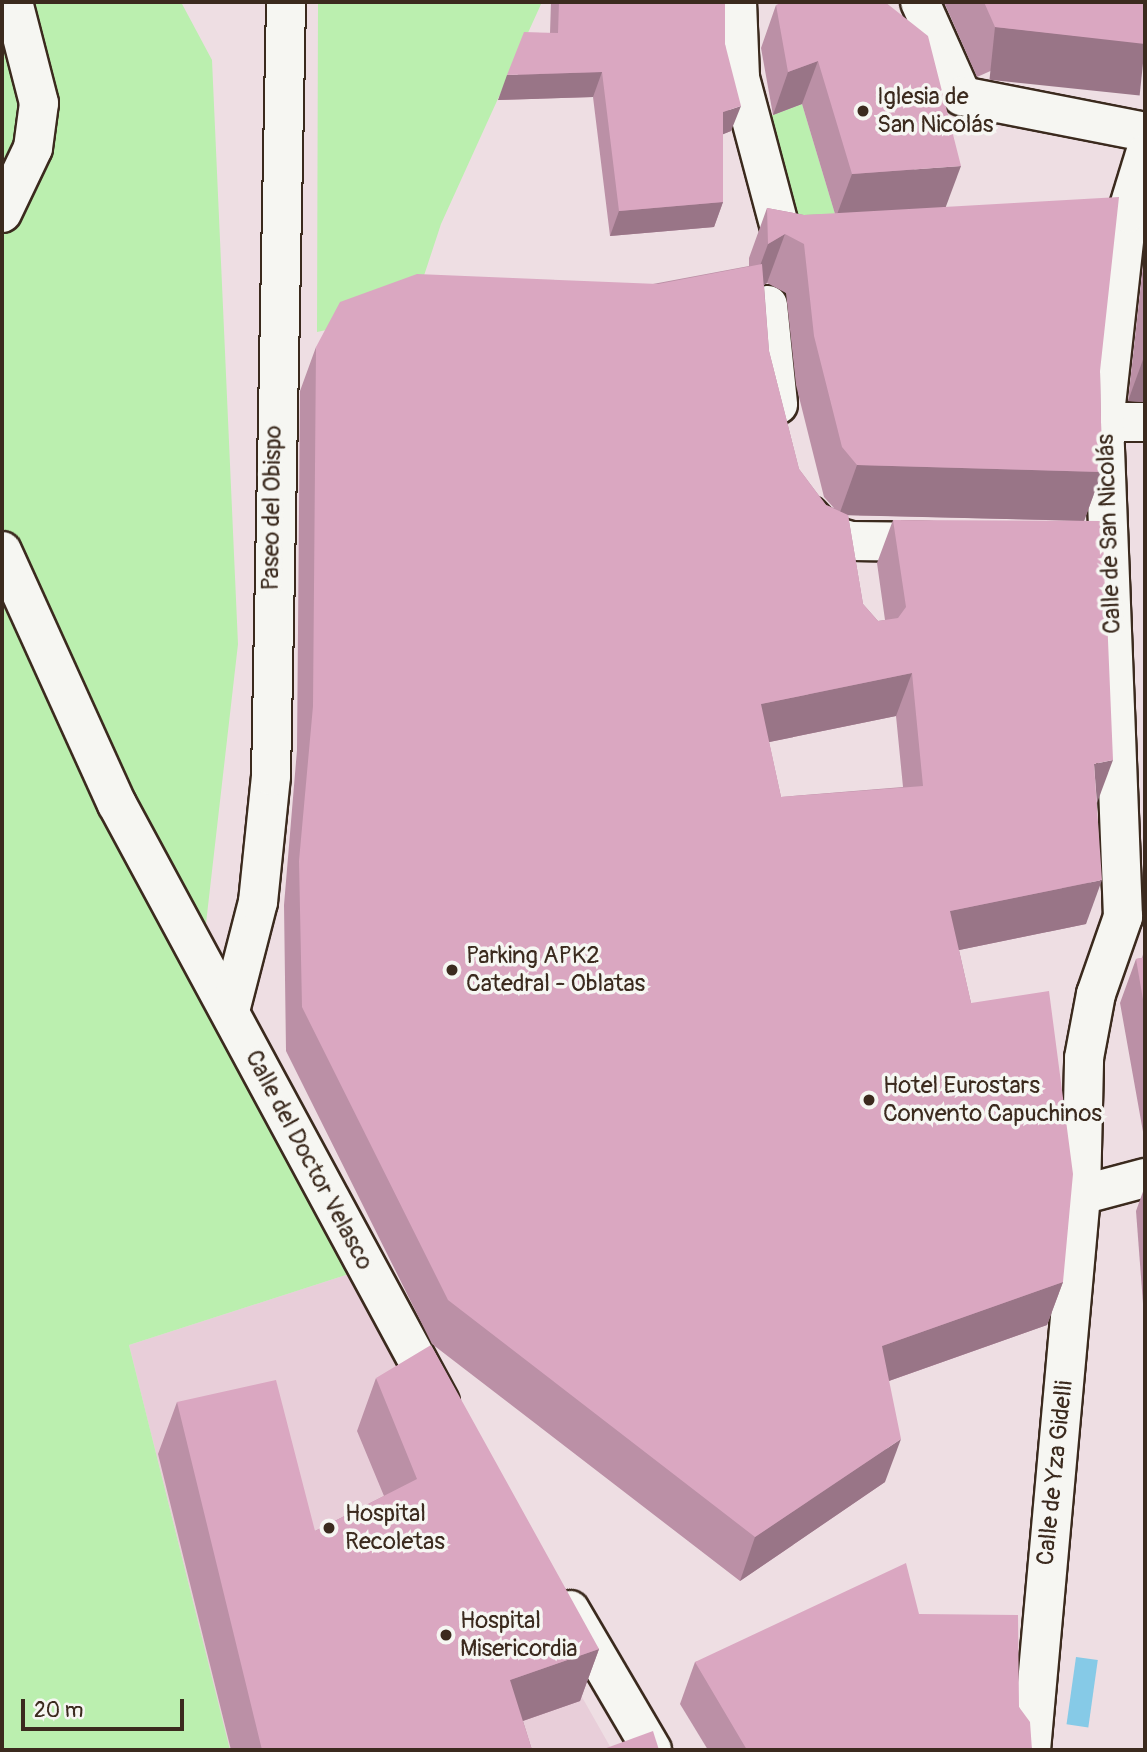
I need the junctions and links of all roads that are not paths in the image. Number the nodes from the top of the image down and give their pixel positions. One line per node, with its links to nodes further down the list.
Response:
1 (13, 2): 7 (street)
2 (286, 2): 23 (street, Paseo del Obispo)
3 (737, 2): 10 (street)
4 (920, 2): 5 (street)
5 (1145, 132)
6 (1145, 154): 8 (street, Calle de San Nicolás)
7 (2, 213)
8 (1136, 214): 9 (street); 13 (street, Calle de San Nicolás)
9 (1086, 217)
10 (839, 238)
11 (768, 305): 14 (street)
12 (1145, 422): 13 (street)
13 (1104, 423): 19 (street, Calle de San Nicolás)
14 (788, 442)
15 (797, 481): 16 (street)
16 (851, 541): 17 (street); 21 (street)
17 (973, 542)
18 (1068, 542): 19 (street)
19 (1109, 542): 22 (street, Calle de San Nicolás)
20 (2, 551): 23 (street, Calle del Doctor Velasco)
21 (858, 580)
22 (1134, 916): 25 (street, Calle de Yza Gidelli)
23 (230, 1011): 26 (street, Calle del Doctor Velasco)
24 (1145, 1178): 25 (street)
25 (1081, 1195): 29 (street, Calle de Yza Gidelli)
26 (463, 1439)
27 (550, 1579): 28 (street)
28 (652, 1750)
29 (1031, 1750)

